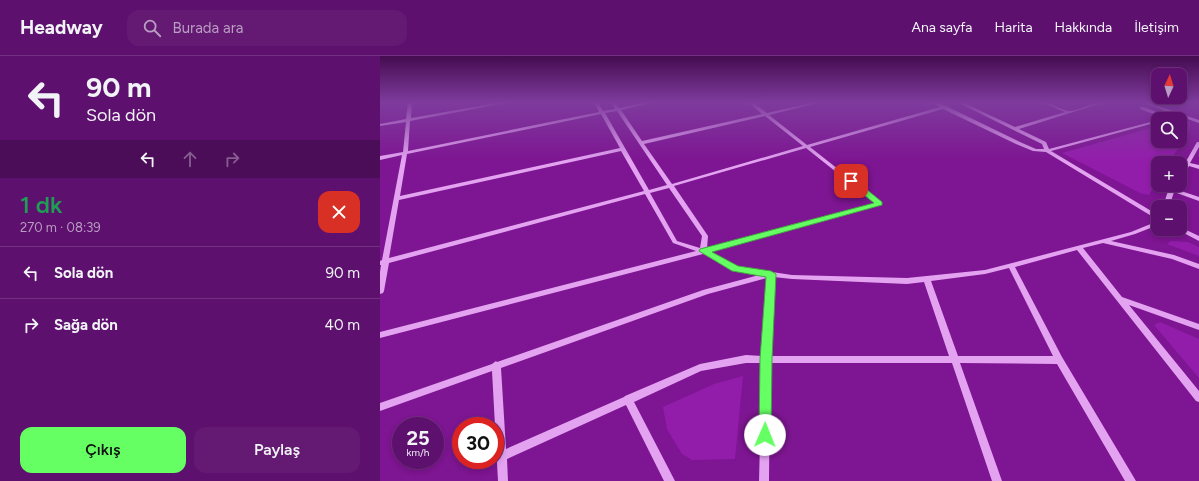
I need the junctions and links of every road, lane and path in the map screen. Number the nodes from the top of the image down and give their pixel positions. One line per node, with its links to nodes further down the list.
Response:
1 (398, 122): 13 (street)
2 (408, 122): 20 (street)
3 (558, 122): 20 (street)
4 (607, 122): 18 (street)
5 (626, 122): 16 (street)
6 (734, 122): 16 (street)
7 (777, 122): 17 (street)
8 (892, 122): 17 (street)
9 (974, 122): 19 (street)
10 (999, 122): 14 (street)
11 (1037, 122): 14 (street)
12 (1151, 123): 19 (street)
13 (380, 125)
14 (1014, 129): 19 (street)
15 (1199, 143): 22 (street)
16 (641, 144): 24 (street)
17 (808, 146): 24 (street); 35 (street)
18 (622, 149): 26 (street); 27 (street)
19 (1047, 151): 29 (street)
20 (405, 153): 21 (street); 27 (street)
21 (380, 158)
22 (1187, 164): 23 (street)
23 (1199, 167)
24 (670, 186): 26 (street); 35 (street)
25 (1183, 192): 28 (street)
26 (647, 193): 35 (street); 36 (street)
27 (396, 199): 36 (street)
28 (1199, 199)
29 (1151, 214)
30 (1151, 225): 33 (street)
31 (1187, 233): 32 (street)
32 (1199, 239)
33 (1104, 241): 34 (street); 38 (street)
34 (1079, 248): 37 (street); 42 (street)
35 (704, 251): 39 (street); 44 (street)
36 (383, 262): 41 (street)
37 (1011, 266): 40 (street); 47 (street)
38 (1199, 266)
39 (771, 274): 40 (street); 45 (street); 48 (street)
40 (927, 279): 46 (street)
41 (380, 291)
42 (1120, 299): 43 (street); 49 (street)
43 (1199, 328)
44 (380, 335)
45 (766, 359): 46 (street); 50 (street); 57 (street)
46 (955, 359): 47 (street); 58 (street)
47 (1059, 360): 59 (street)
48 (496, 366): 51 (street); 52 (street)
49 (1199, 398)
50 (628, 399): 53 (street); 56 (street)
51 (380, 407)
52 (499, 417)
53 (504, 455)
54 (503, 469): 55 (street)
55 (503, 481)
56 (670, 481)
57 (764, 481)
58 (997, 481)
59 (1131, 481)

